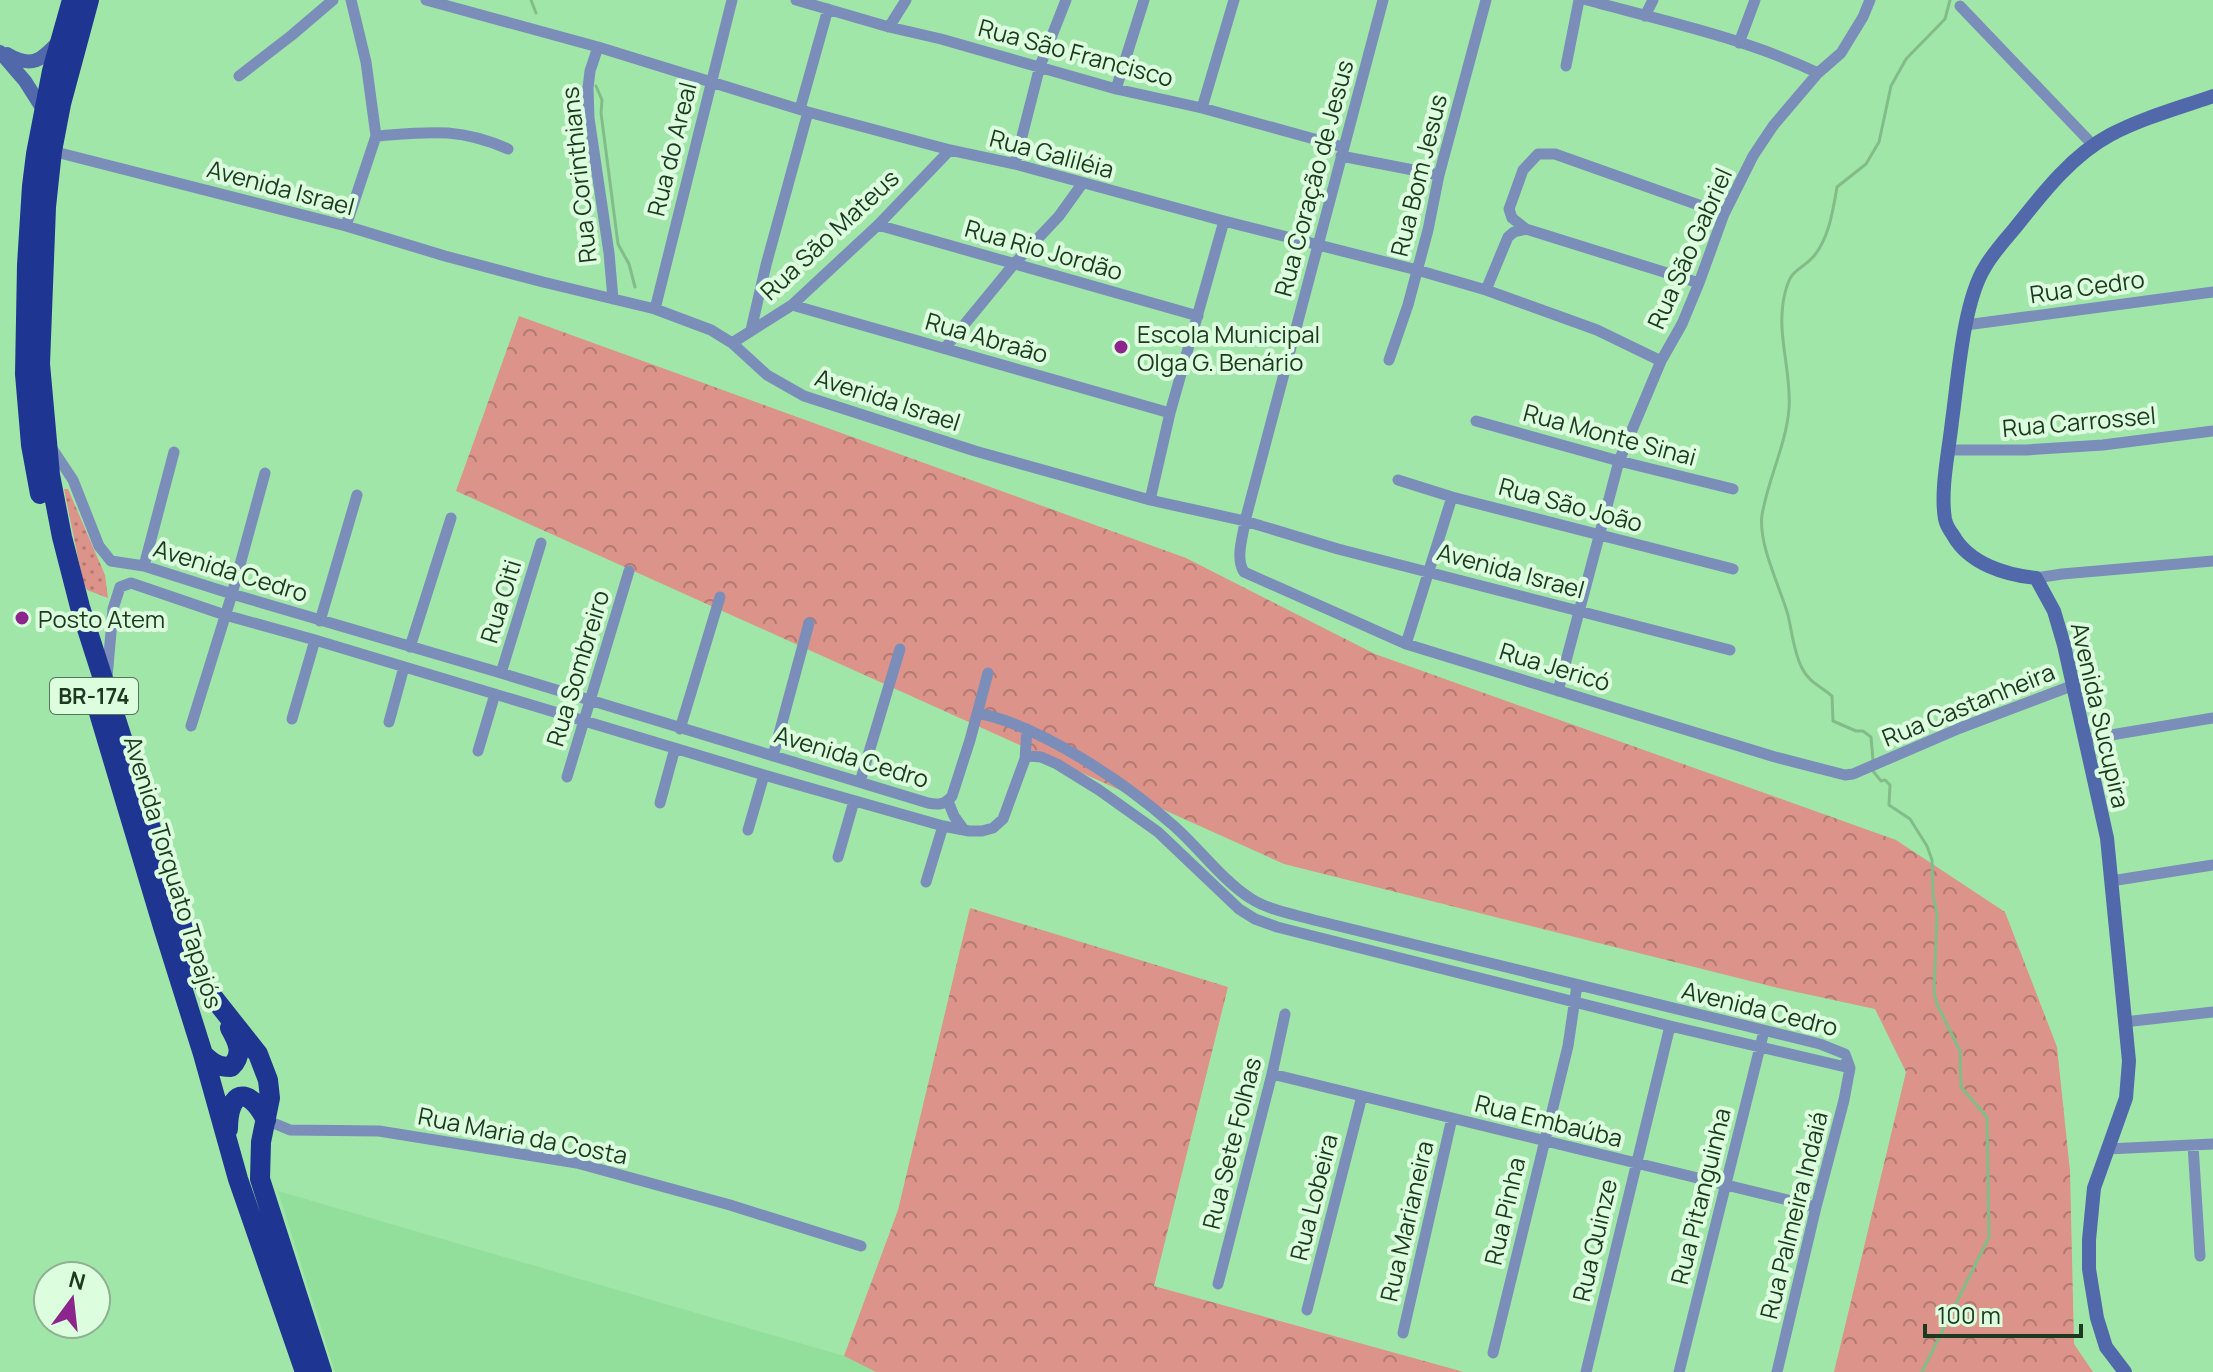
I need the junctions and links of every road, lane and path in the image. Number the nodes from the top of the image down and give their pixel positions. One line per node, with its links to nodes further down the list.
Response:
1 (72, 0): 23 (highway, Avenida Torquato Tapajós / BR-174)
2 (89, 0): 41 (highway, Avenida Torquato Tapajós / BR-174)
3 (333, 0): 30 (street)
4 (351, 0): 37 (street)
5 (426, 0): 25 (street, Rua Galiléia)
6 (732, 0): 31 (street, Rua do Areal)
7 (797, 0): 20 (street, Rua São Francisco)
8 (906, 0): 22 (street)
9 (1066, 0): 27 (street)
10 (1144, 0): 32 (street)
11 (1234, 0): 34 (street)
12 (1383, 0): 42 (street, Rua Coração de Jesus)
13 (1486, 0): 44 (street, Rua Bom Jesus)
14 (1579, 0): 28 (street)
15 (1587, 0): 21 (street)
16 (1653, 0): 21 (street)
17 (1755, 0): 24 (street)
18 (1870, 0): 29 (street, Rua São Gabriel)
19 (1960, 6): 38 (street)
20 (828, 9): 22 (street, Rua São Francisco); 35 (street)
21 (1645, 16): 24 (street)
22 (889, 27): 27 (street, Rua São Francisco)
23 (60, 39): 26 (street); 36 (highway, Avenida Torquato Tapajós / BR-174)
24 (1739, 43): 29 (street)
25 (598, 47): 31 (street, Rua Galiléia); 57 (street, Rua Corinthians)
26 (0, 51): 36 (street)
27 (1040, 66): 32 (street, Rua São Francisco); 43 (street)
28 (1566, 66)
29 (1818, 73): 46 (street, Rua São Gabriel)
30 (239, 76)
31 (711, 83): 35 (street, Rua Galiléia); 59 (street, Rua do Areal)
32 (1116, 89): 34 (street, Rua São Francisco)
33 (2213, 96): 38 (street)
34 (1202, 108): 42 (street, Rua São Francisco)
35 (804, 110): 40 (street, Rua Galiléia); 62 (street)
36 (44, 111): 150 (highway, Avenida Torquato Tapajós / BR-174)
37 (376, 136): 39 (street); 49 (street)
38 (2093, 145): 61 (street)
39 (508, 149)
40 (950, 150): 43 (street, Rua Galiléia); 48 (street, Rua São Mateus)
41 (52, 151): 49 (street, Avenida Israel); 70 (highway, Avenida Torquato Tapajós / BR-174)
42 (1342, 151): 44 (street, Rua São Francisco); 51 (street, Rua Coração de Jesus)
43 (1015, 164): 45 (street, Rua Galiléia)
44 (1439, 175): 53 (street, Rua Bom Jesus)
45 (1082, 184): 47 (street, Rua Galiléia); 52 (street)
46 (1724, 214): 50 (street); 54 (street, Rua São Gabriel)
47 (1224, 221): 51 (street, Rua Galiléia); 60 (street)
48 (878, 225): 52 (street, Rua Rio Jordão); 58 (street, Rua São Mateus)
49 (346, 226): 57 (street, Avenida Israel)
50 (1526, 229): 54 (street); 55 (street)
51 (1318, 244): 53 (street, Rua Galiléia); 81 (street, Rua Coração de Jesus)
52 (1014, 264): 60 (street, Rua Rio Jordão); 64 (street)
53 (1417, 270): 55 (street, Rua Galiléia); 65 (street, Rua Bom Jesus)
54 (1699, 283): 66 (street, Rua São Gabriel)
55 (1486, 290): 66 (street, Rua Galiléia)
56 (2213, 292): 61 (street, Rua Cedro)
57 (613, 299): 59 (street, Avenida Israel)
58 (792, 305): 62 (street, Rua São Mateus); 64 (street, Rua Abraão)
59 (655, 309): 63 (street, Avenida Israel)
60 (1198, 316): 67 (street)
61 (1966, 325): 71 (street)
62 (751, 330): 63 (street, Rua São Mateus)
63 (732, 343): 79 (street, Avenida Israel)
64 (945, 348): 67 (street, Rua Abraão)
65 (1389, 360)
66 (1661, 361): 73 (street, Rua São Gabriel)
67 (1170, 413): 79 (street)
68 (1476, 421): 73 (street, Rua Monte Sinai)
69 (2213, 431): 71 (street, Rua Carrossel)
70 (46, 441): 86 (street, Avenida Cedro); 106 (highway, Avenida Torquato Tapajós / BR-174)
71 (1949, 450): 90 (street)
72 (174, 452): 86 (street)
73 (1619, 461): 76 (street, Rua Monte Sinai); 82 (street, Rua São Gabriel)
74 (265, 473): 91 (street)
75 (1398, 480): 78 (street, Rua São João)
76 (1733, 489)
77 (357, 495): 95 (street)
78 (1452, 497): 82 (street, Rua São João); 89 (street)
79 (1150, 500): 81 (street, Avenida Israel)
80 (451, 518): 99 (street)
81 (1245, 521): 84 (street, Rua Coração de Jesus); 89 (street, Avenida Israel)
82 (1601, 536): 87 (street, Rua São João); 93 (street, Rua São Gabriel)
83 (541, 543): 103 (street, Rua Oiti)
84 (1240, 553): 98 (street, Rua Jericó)
85 (2213, 561): 90 (street)
86 (144, 566): 91 (street, Avenida Cedro)
87 (1733, 569)
88 (629, 571): 109 (street, Rua Sombreiro)
89 (1429, 572): 93 (street, Avenida Israel); 98 (street)
90 (2036, 578): 105 (street, Avenida Sucupira)
91 (232, 594): 94 (street); 95 (street, Avenida Cedro)
92 (720, 597): 116 (street)
93 (1580, 611): 101 (street, Avenida Israel); 107 (street, Rua São Gabriel)
94 (225, 615): 97 (street, Avenida Cedro); 106 (street, Avenida Cedro); 115 (street)
95 (320, 621): 99 (street, Avenida Cedro)
96 (809, 623): 121 (street)
97 (315, 640): 102 (street, Avenida Cedro); 112 (street)
98 (1406, 644): 107 (street, Rua Jericó)
99 (410, 647): 103 (street, Avenida Cedro)
100 (900, 649): 126 (street)
101 (1730, 650)
102 (404, 667): 108 (street, Avenida Cedro); 114 (street)
103 (501, 673): 109 (street, Avenida Cedro)
104 (988, 673): 110 (street)
105 (2074, 685): 118 (street, Avenida Sucupira); 123 (street, Rua Castanheira)
106 (106, 691): 142 (highway, Avenida Torquato Tapajós / BR-174)
107 (1558, 691): 123 (street, Rua Jericó)
108 (495, 694): 113 (street, Avenida Cedro); 120 (street)
109 (591, 701): 113 (street, Rua Sombreiro); 116 (street, Avenida Cedro)
110 (978, 713): 117 (street, Avenida Cedro); 128 (street, Avenida Cedro)
111 (2213, 718): 118 (street)
112 (292, 719)
113 (585, 721): 119 (street, Avenida Cedro); 125 (street, Rua Sombreiro)
114 (389, 722)
115 (191, 726)
116 (680, 729): 121 (street, Avenida Cedro)
117 (1027, 729): 122 (street); 133 (street, Avenida Cedro)
118 (2087, 739): 137 (street, Avenida Sucupira)
119 (675, 748): 124 (street, Avenida Cedro); 129 (street)
120 (478, 751)
121 (773, 756): 126 (street, Avenida Cedro)
122 (1025, 759): 132 (street, Avenida Cedro); 134 (street, Avenida Cedro)
123 (1879, 764)
124 (764, 775): 127 (street, Avenida Cedro); 131 (street)
125 (567, 777)
126 (860, 782): 128 (street, Avenida Cedro)
127 (854, 801): 130 (street, Avenida Cedro); 135 (street)
128 (948, 801): 132 (street)
129 (660, 803)
130 (943, 826): 132 (street, Avenida Cedro); 138 (street)
131 (748, 830)
132 (964, 830)
133 (1188, 839): 134 (street); 139 (street, Avenida Cedro)
134 (1177, 849): 140 (street, Avenida Cedro)
135 (838, 857)
136 (2213, 865): 137 (street)
137 (2111, 881): 146 (street, Avenida Sucupira)
138 (926, 882)
139 (1364, 932): 140 (street); 141 (street, Avenida Cedro)
140 (1360, 948): 143 (street, Avenida Cedro)
141 (1577, 985): 143 (street, Rua Pinha); 148 (street, Avenida Cedro)
142 (215, 999): 150 (highway); 155 (highway, Avenida Torquato Tapajós / BR-174)
143 (1574, 1001): 147 (street, Avenida Cedro); 156 (street, Rua Pinha)
144 (2213, 1012): 146 (street)
145 (1285, 1014): 152 (street, Rua Sete Folhas)
146 (2124, 1022): 159 (street, Avenida Sucupira)
147 (1670, 1026): 149 (street, Avenida Cedro); 161 (street, Rua Quinze)
148 (1764, 1031): 149 (street, Rua Pitanguinha); 151 (street, Avenida Cedro)
149 (1760, 1048): 151 (street, Avenida Cedro); 162 (street, Rua Pitanguinha)
150 (203, 1054): 160 (highway, Avenida Torquato Tapajós / BR-174)
151 (1850, 1068): 163 (street, Rua Palmeira Indaiá)
152 (1272, 1074): 153 (street, Rua Embaúba); 166 (street, Rua Sete Folhas)
153 (1362, 1096): 154 (street, Rua Embaúba); 167 (street, Rua Lobeira)
154 (1452, 1118): 156 (street, Rua Embaúba); 168 (street, Rua Marianeira)
155 (266, 1120): 160 (highway); 164 (street, Rua Maria da Costa); 171 (highway, Avenida Torquato Tapajós / BR-174)
156 (1543, 1140): 161 (street, Rua Embaúba); 169 (street, Rua Pinha)
157 (2213, 1144): 158 (street)
158 (2193, 1145): 159 (street); 165 (street)
159 (2107, 1149): 175 (street, Avenida Sucupira)
160 (230, 1151): 170 (highway, Avenida Torquato Tapajós / BR-174)
161 (1635, 1165): 162 (street, Rua Embaúba); 172 (street, Rua Quinze)
162 (1725, 1185): 163 (street, Rua Embaúba); 173 (street, Rua Pitanguinha)
163 (1816, 1207): 174 (street, Rua Palmeira Indaiá)
164 (861, 1246)
165 (2200, 1256)
166 (1218, 1284)
167 (1307, 1310)
168 (1403, 1333)
169 (1493, 1353)
170 (305, 1372)
171 (322, 1372)
172 (1586, 1372)
173 (1679, 1372)
174 (1777, 1372)
175 (2125, 1372)

